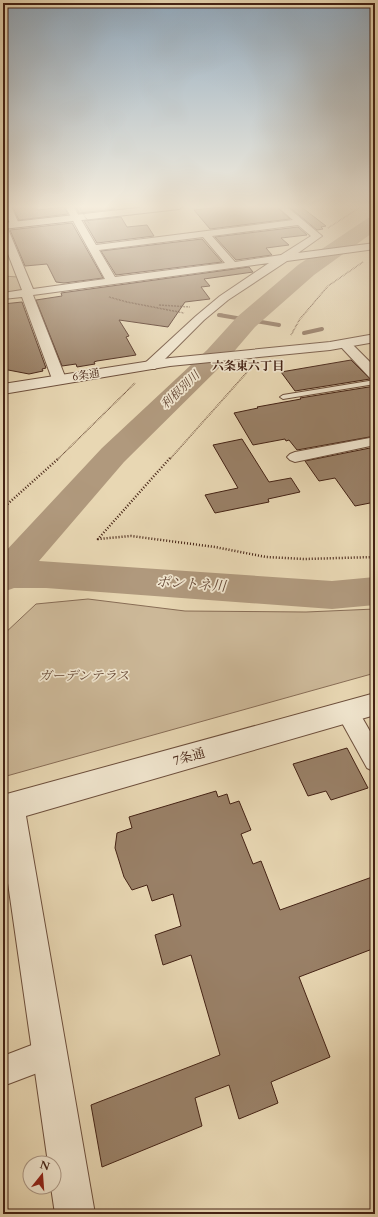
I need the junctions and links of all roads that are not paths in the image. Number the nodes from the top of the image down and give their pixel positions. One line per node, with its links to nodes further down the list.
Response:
1 (16, 263): 7 (street)
2 (102, 263): 6 (street)
3 (250, 263): 5 (street)
4 (276, 263): 11 (street)
5 (232, 265): 6 (street)
6 (112, 281): 7 (street)
7 (27, 293): 8 (street); 13 (street)
8 (3, 296)
9 (375, 338): 10 (street)
10 (345, 344): 11 (street, 6条通); 12 (street)
11 (150, 366): 13 (street, 6条通)
12 (375, 375)
13 (59, 379): 15 (street, 6条通)
14 (375, 382): 16 (lane)
15 (3, 389)
16 (283, 397)
17 (375, 441): 18 (street)
18 (295, 457)
19 (375, 704): 20 (street, 7条通)
20 (347, 712): 21 (street); 22 (street, 7条通)
21 (375, 761)
22 (7, 808): 23 (street)
23 (50, 1054): 24 (street); 25 (street)
24 (3, 1071)
25 (75, 1214)

